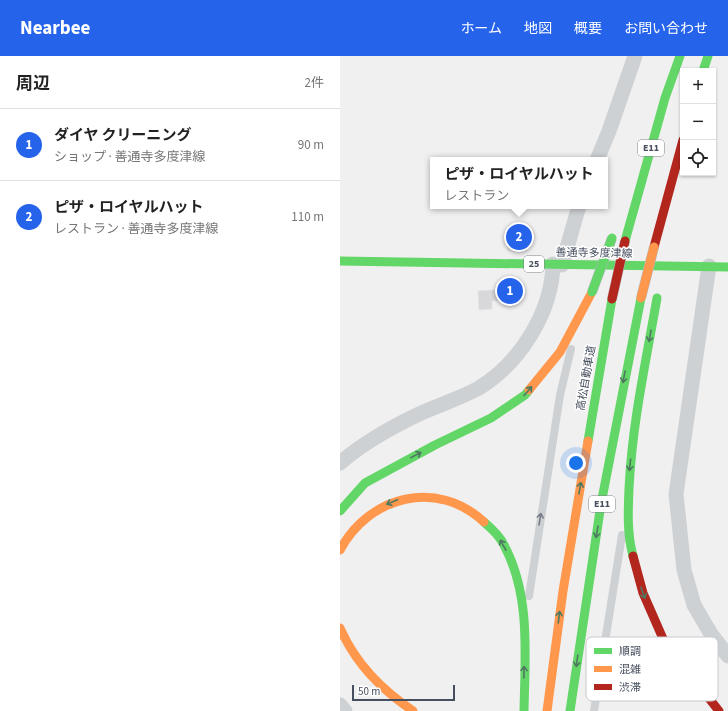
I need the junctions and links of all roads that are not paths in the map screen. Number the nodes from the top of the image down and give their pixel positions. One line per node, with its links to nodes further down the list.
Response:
1 (635, 56): 9 (street)
2 (680, 56): 8 (main road, 高松自動車道 / E11)
3 (708, 56): 5 (main road)
4 (713, 56): 6 (main road)
5 (704, 68)
6 (711, 68)
7 (680, 151): 39 (main road, E11, one-way to 39, bridge)
8 (648, 156): 11 (main road); 38 (main road, 高松自動車道 / E11, one-way to 8, bridge)
9 (598, 157)
10 (578, 209): 15 (street)
11 (624, 211)
12 (614, 234): 20 (main road, bridge)
13 (666, 255): 18 (main road)
14 (340, 261): 15 (main road, 善通寺多度津線 / 25)
15 (557, 264): 16 (main road, 善通寺多度津線 / 25); 21 (street)
16 (709, 266): 17 (main road, 善通寺多度津線 / 25); 28 (street)
17 (728, 266)
18 (662, 276)
19 (657, 294): 22 (main road, one-way to 22)
20 (577, 323): 23 (main road, one-way to 20); 29 (lane, one-way to 20)
21 (340, 463)
22 (628, 494): 26 (lane); 27 (main road, one-way to 27)
23 (340, 511)
24 (340, 550): 29 (main road, one-way to 24)
25 (340, 628): 36 (main road)
26 (606, 637)
27 (662, 637)
28 (712, 637)
29 (525, 640): 37 (main road, one-way to 29)
30 (718, 644): 31 (street)
31 (728, 656)
32 (596, 701): 40 (lane)
33 (711, 701): 41 (main road, one-way to 41)
34 (340, 706): 35 (street)
35 (345, 711)
36 (413, 711)
37 (524, 711)
38 (547, 711)
39 (570, 711)
40 (594, 711)
41 (719, 711)

